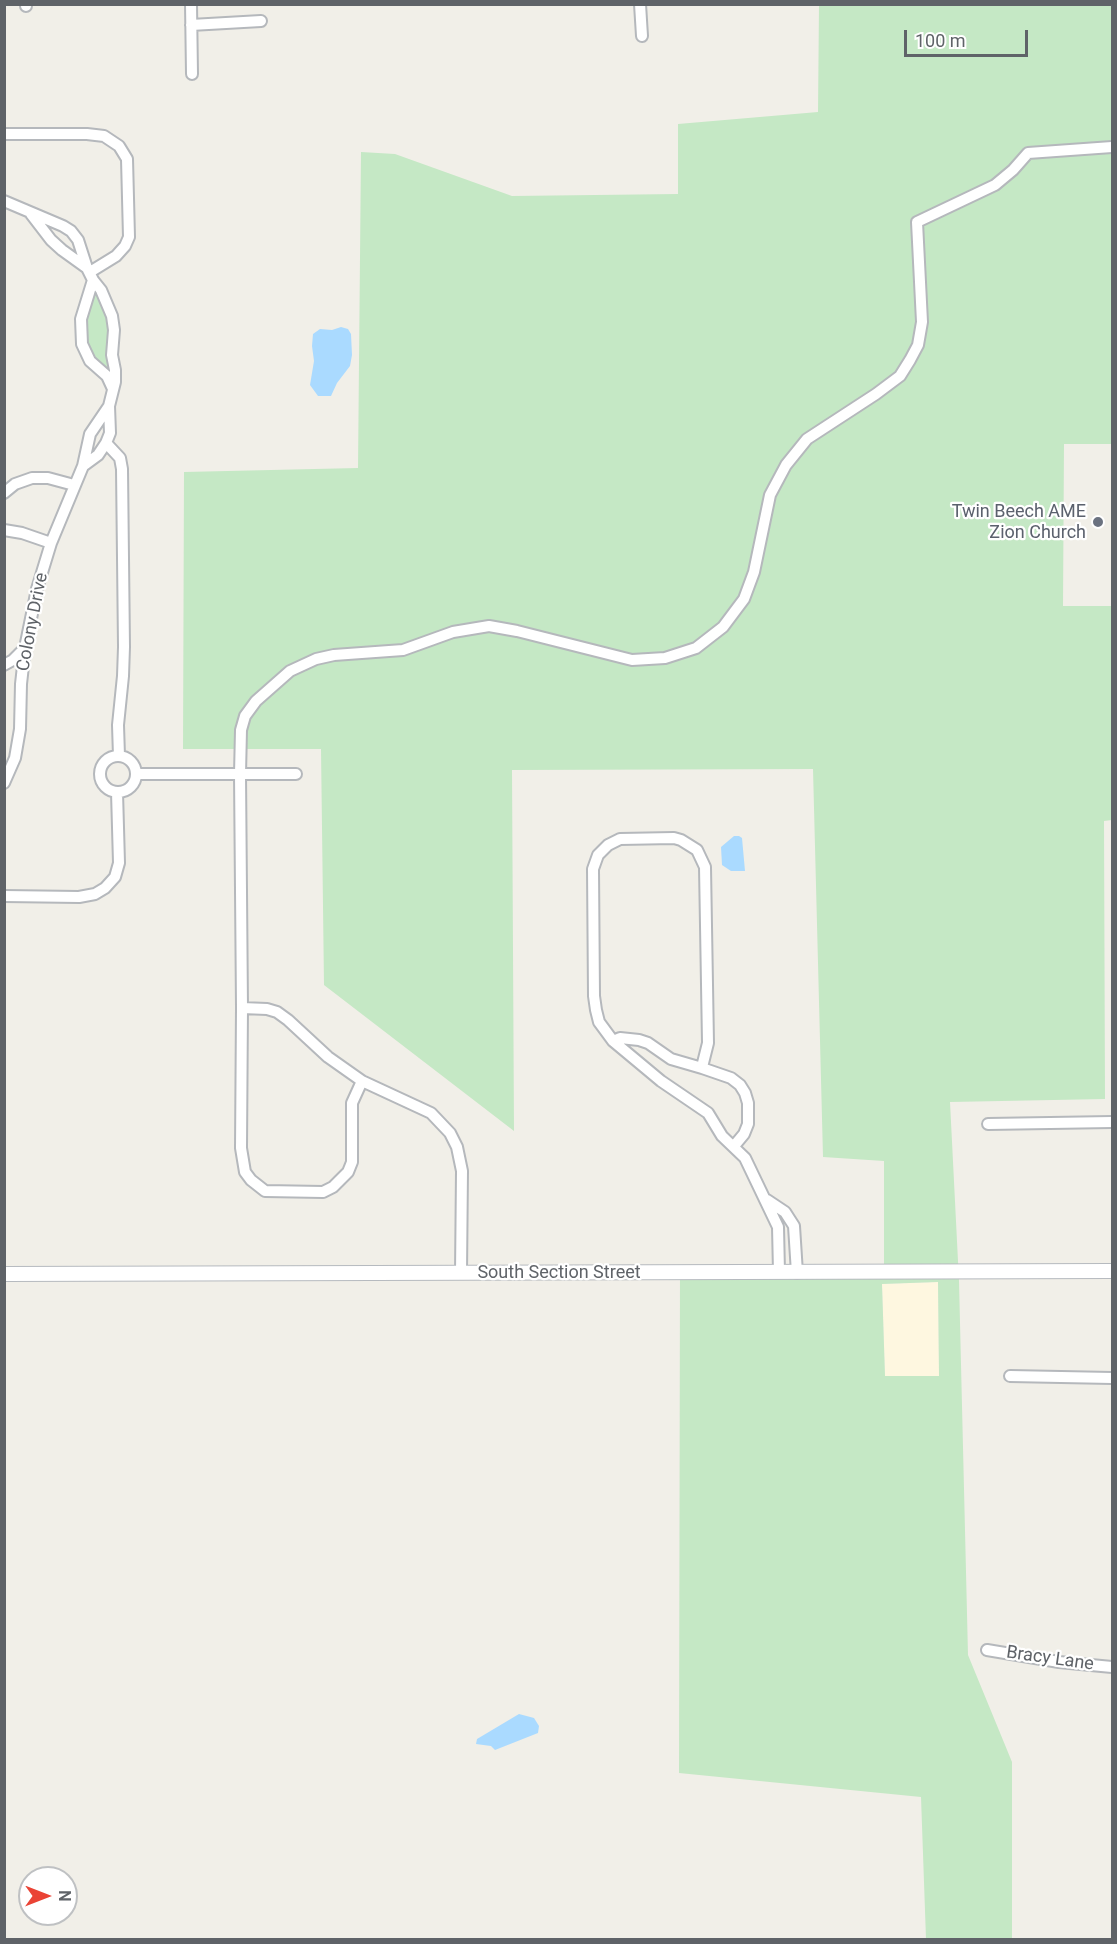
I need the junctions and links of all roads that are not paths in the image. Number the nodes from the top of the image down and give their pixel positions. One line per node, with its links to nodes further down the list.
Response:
1 (191, 4): 4 (street)
2 (640, 4): 5 (street)
3 (261, 21): 4 (street)
4 (191, 25): 6 (street)
5 (642, 36)
6 (192, 74)
7 (4, 134): 11 (street)
8 (1113, 147): 24 (street)
9 (4, 201): 10 (street, Colony Drive)
10 (31, 214): 11 (street); 11 (street, Colony Drive)
11 (90, 273): 12 (street, Colony Drive); 12 (street)
12 (113, 392): 13 (street, Colony Drive)
13 (109, 406): 14 (street, Colony Drive); 15 (street, Colony Drive)
14 (106, 443): 15 (street, Colony Drive); 22 (street)
15 (83, 466): 16 (street, Colony Drive)
16 (74, 486): 17 (street); 19 (street, Colony Drive)
17 (4, 493)
18 (4, 530): 19 (street)
19 (51, 543): 20 (street, Colony Drive)
20 (25, 648): 21 (street); 26 (street, Colony Drive)
21 (4, 665)
22 (120, 756): 23 (street); 27 (street)
23 (136, 774): 24 (street); 27 (street)
24 (240, 774): 25 (street); 29 (street)
25 (296, 774)
26 (4, 783)
27 (117, 792): 28 (street)
28 (4, 896)
29 (242, 1008): 32 (street); 32 (street)
30 (613, 1041): 31 (street); 31 (street); 35 (street)
31 (702, 1068): 35 (street)
32 (362, 1081): 39 (street)
33 (1110, 1122): 34 (street)
34 (988, 1124)
35 (734, 1146): 36 (street)
36 (767, 1200): 38 (street); 40 (street)
37 (1113, 1271): 40 (street, South Section Street)
38 (779, 1272): 39 (street, South Section Street); 40 (street, South Section Street)
39 (462, 1273): 41 (street, South Section Street)
40 (797, 1273)
41 (4, 1274)
42 (1011, 1376): 43 (street)
43 (1113, 1378)
44 (987, 1650): 45 (street, Bracy Lane)
45 (1113, 1668)

